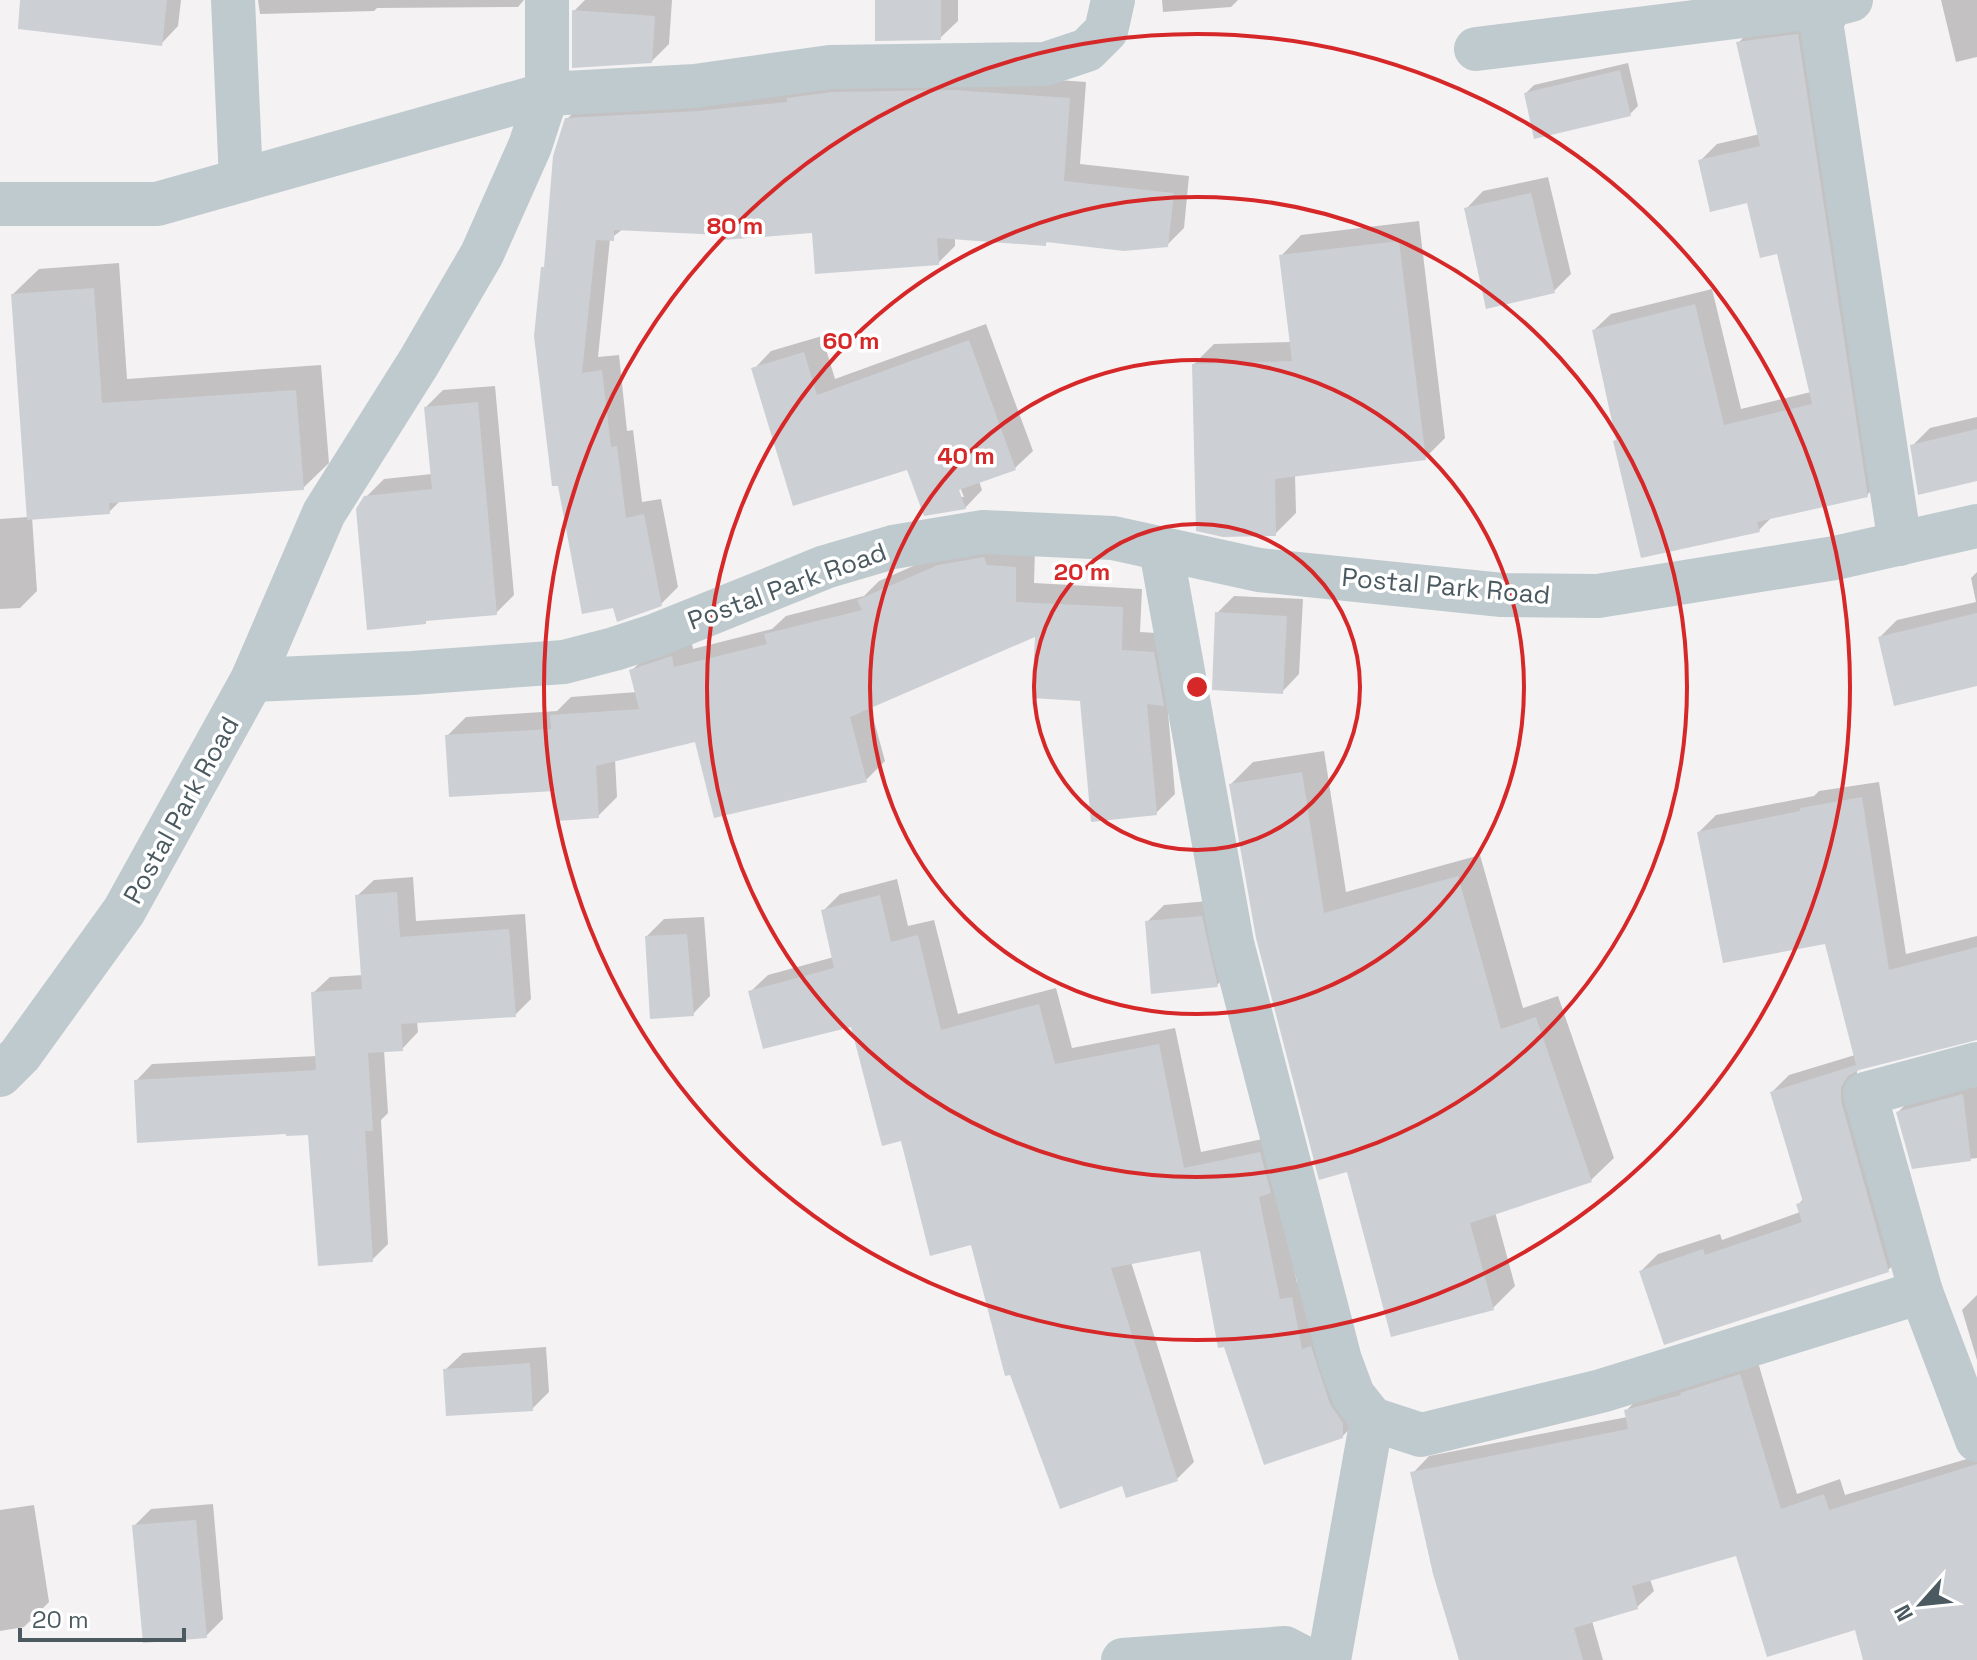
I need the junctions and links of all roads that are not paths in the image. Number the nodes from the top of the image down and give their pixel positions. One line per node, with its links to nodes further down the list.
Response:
1 (233, 0): 7 (street)
2 (547, 0): 6 (street)
3 (1113, 0): 6 (street)
4 (1842, 3): 5 (street); 10 (street)
5 (1476, 49)
6 (547, 94): 7 (street); 12 (street)
7 (241, 180): 8 (street)
8 (0, 204)
9 (1977, 526): 10 (street, Postal Park Road)
10 (1900, 544): 11 (street, Postal Park Road)
11 (1161, 550): 12 (street, Postal Park Road); 16 (street)
12 (252, 680): 14 (street, Postal Park Road)
13 (1977, 1064): 15 (street)
14 (0, 1075)
15 (1921, 1292): 16 (street); 17 (street)
16 (1372, 1419): 20 (street)
17 (1977, 1440)
18 (1123, 1660): 19 (street)
19 (1308, 1660)
20 (1329, 1660)

